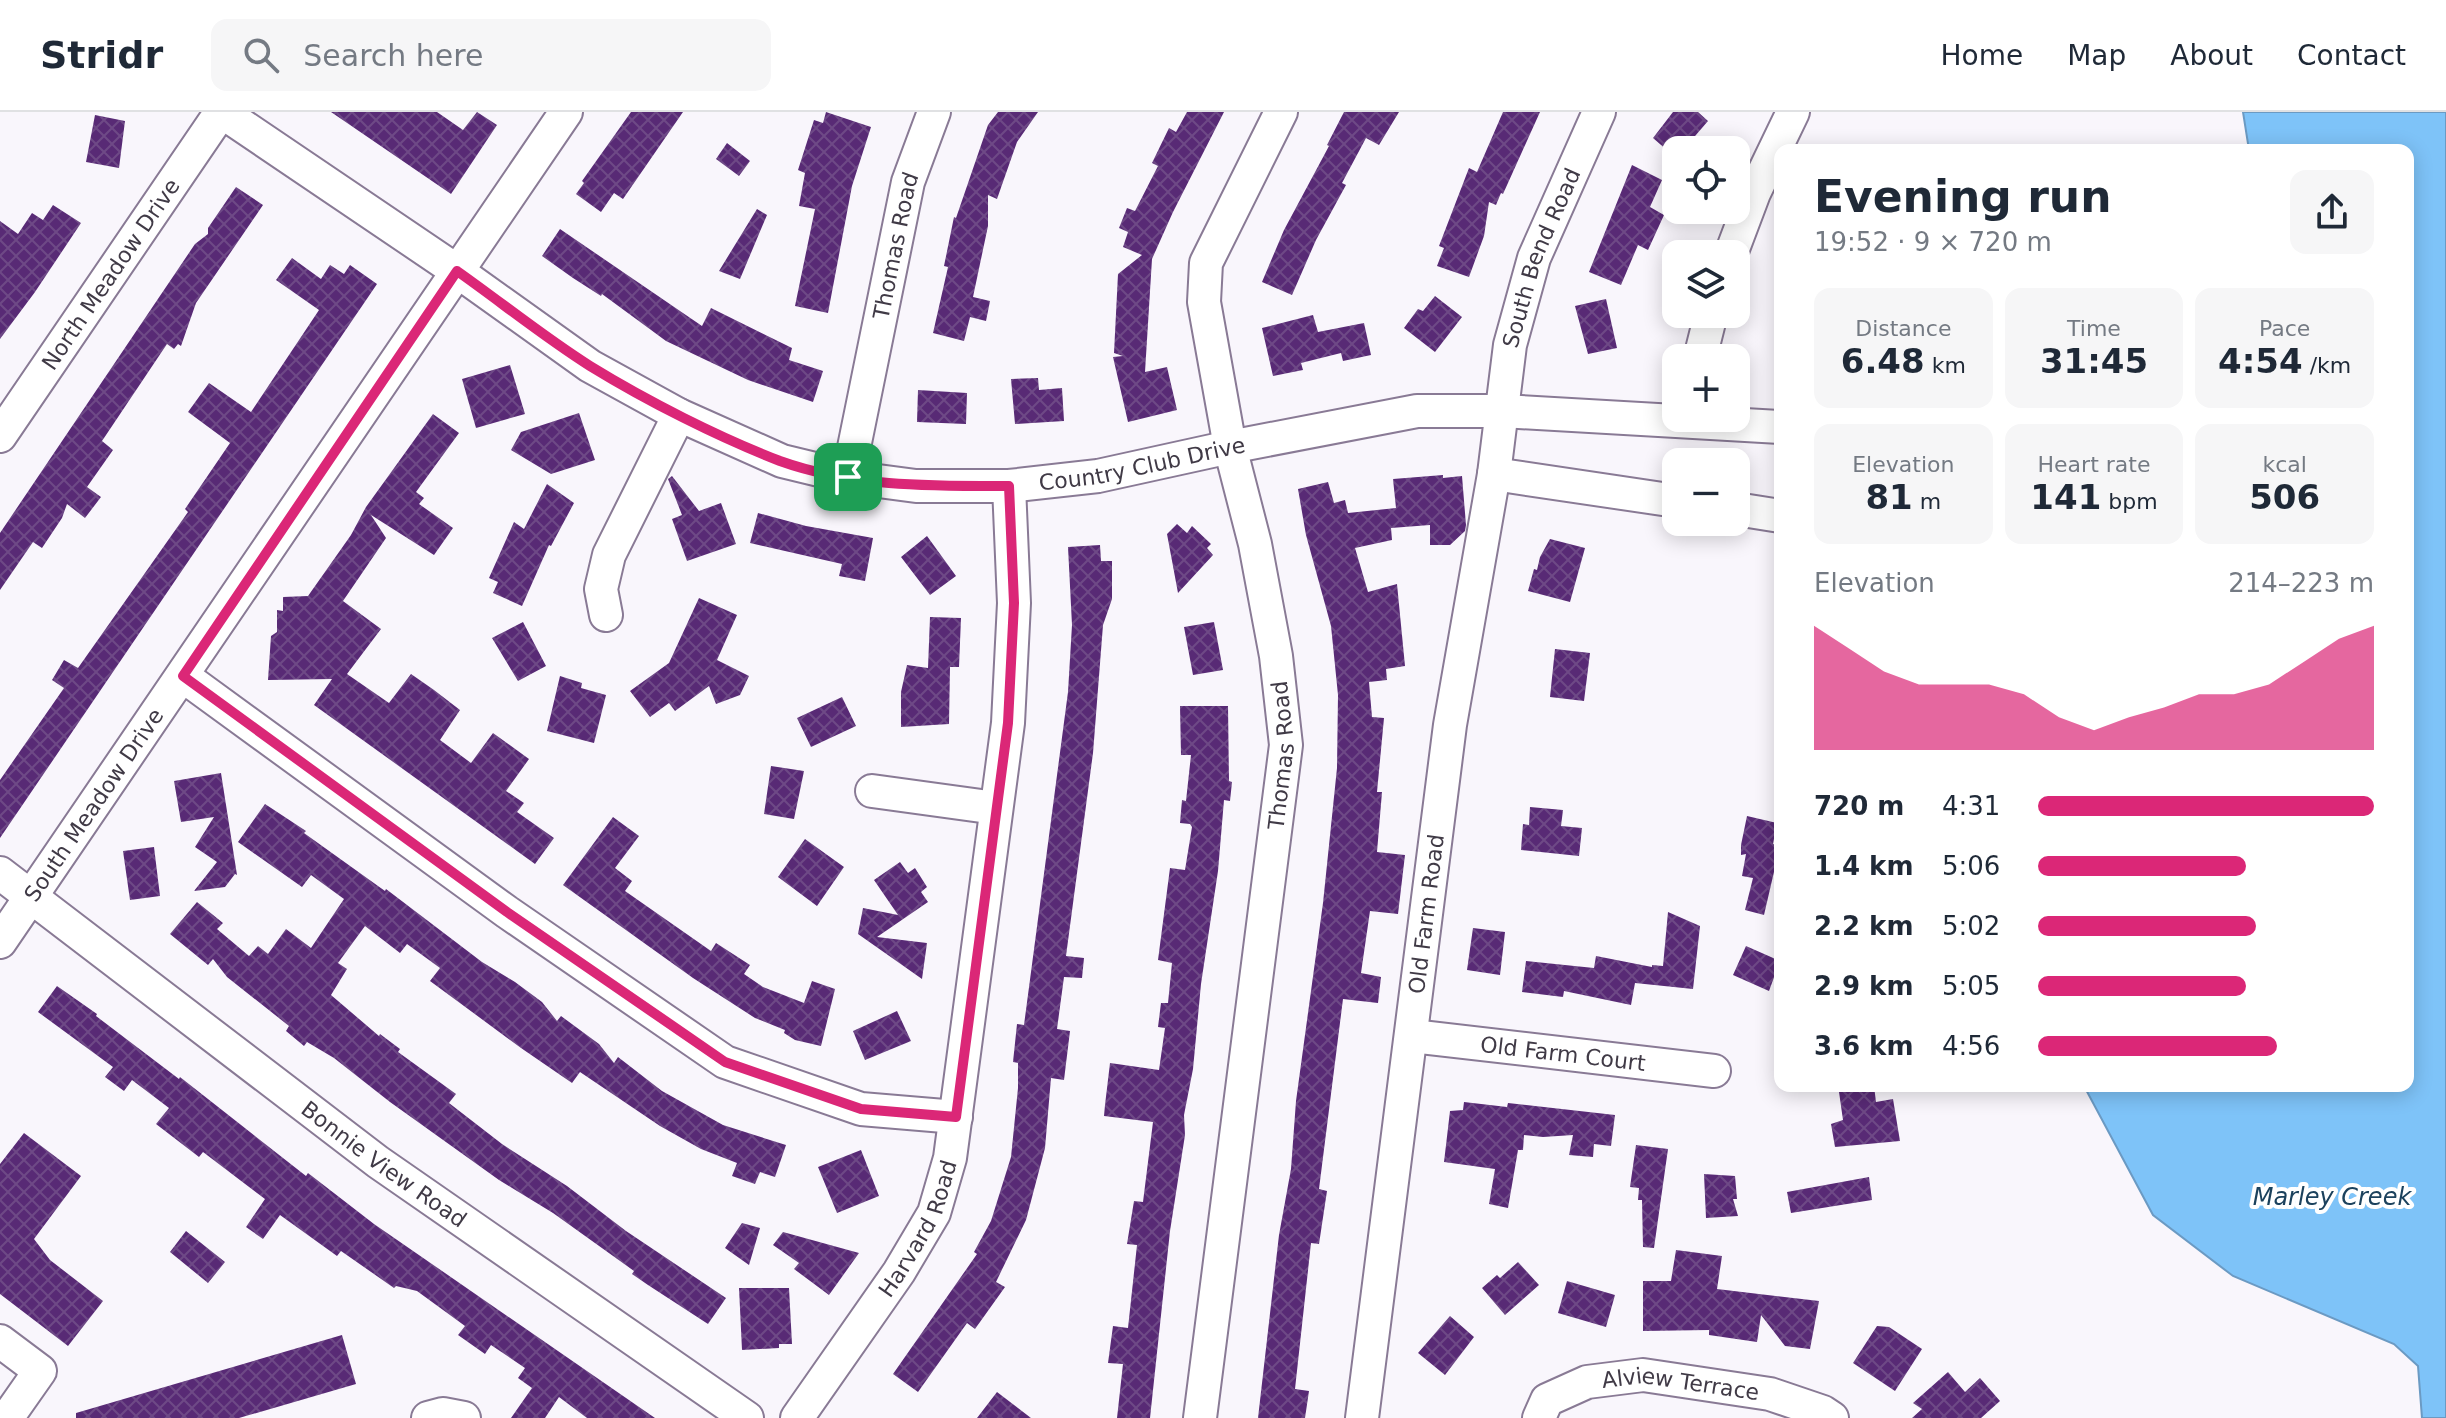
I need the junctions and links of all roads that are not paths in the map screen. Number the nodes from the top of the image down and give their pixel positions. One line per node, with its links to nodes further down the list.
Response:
1 (222, 112): 10 (street, Country Club Drive); 16 (street, North Meadow Drive)
2 (566, 112): 10 (street, South Meadow Drive)
3 (934, 112): 19 (street, Thomas Road)
4 (1281, 112): 17 (street, Thomas Road)
5 (1599, 112): 11 (street, South Bend Road)
6 (1793, 112): 7 (street)
7 (1778, 144)
8 (1774, 151): 9 (street)
9 (1736, 240)
10 (457, 271): 12 (street, Country Club Drive); 25 (street, South Meadow Drive)
11 (1502, 411): 13 (street, Country Club Drive); 17 (street, Country Club Drive); 18 (street, Old Farm Road)
12 (679, 415): 19 (street, Country Club Drive); 24 (street)
13 (1662, 417)
14 (1750, 424): 15 (street, Country Club Drive)
15 (1774, 426)
16 (0, 436)
17 (1230, 447): 20 (street, Country Club Drive); 40 (street, Thomas Road)
18 (1494, 474): 21 (street); 31 (street, Old Farm Road)
19 (848, 477): 20 (street, Country Club Drive)
20 (1009, 486): 27 (street, Harvard Road)
21 (1662, 499)
22 (1750, 511): 23 (street)
23 (1774, 515)
24 (606, 615)
25 (183, 676): 29 (street, South Meadow Drive); 33 (street)
26 (872, 791): 27 (street)
27 (996, 808): 33 (street, Harvard Road)
28 (0, 873): 29 (street)
29 (31, 898): 30 (street, South Meadow Drive); 38 (street, Bonnie View Road)
30 (0, 942)
31 (1412, 1036): 32 (street, Old Farm Court); 41 (street, Old Farm Road)
32 (1714, 1071)
33 (956, 1117): 39 (street, Harvard Road)
34 (0, 1341): 35 (street)
35 (7, 1418)
36 (428, 1418): 37 (street)
37 (464, 1418)
38 (747, 1418)
39 (797, 1418)
40 (1200, 1418)
41 (1362, 1418)
42 (1539, 1418): 43 (street, Alview Terrace)
43 (1832, 1418)

